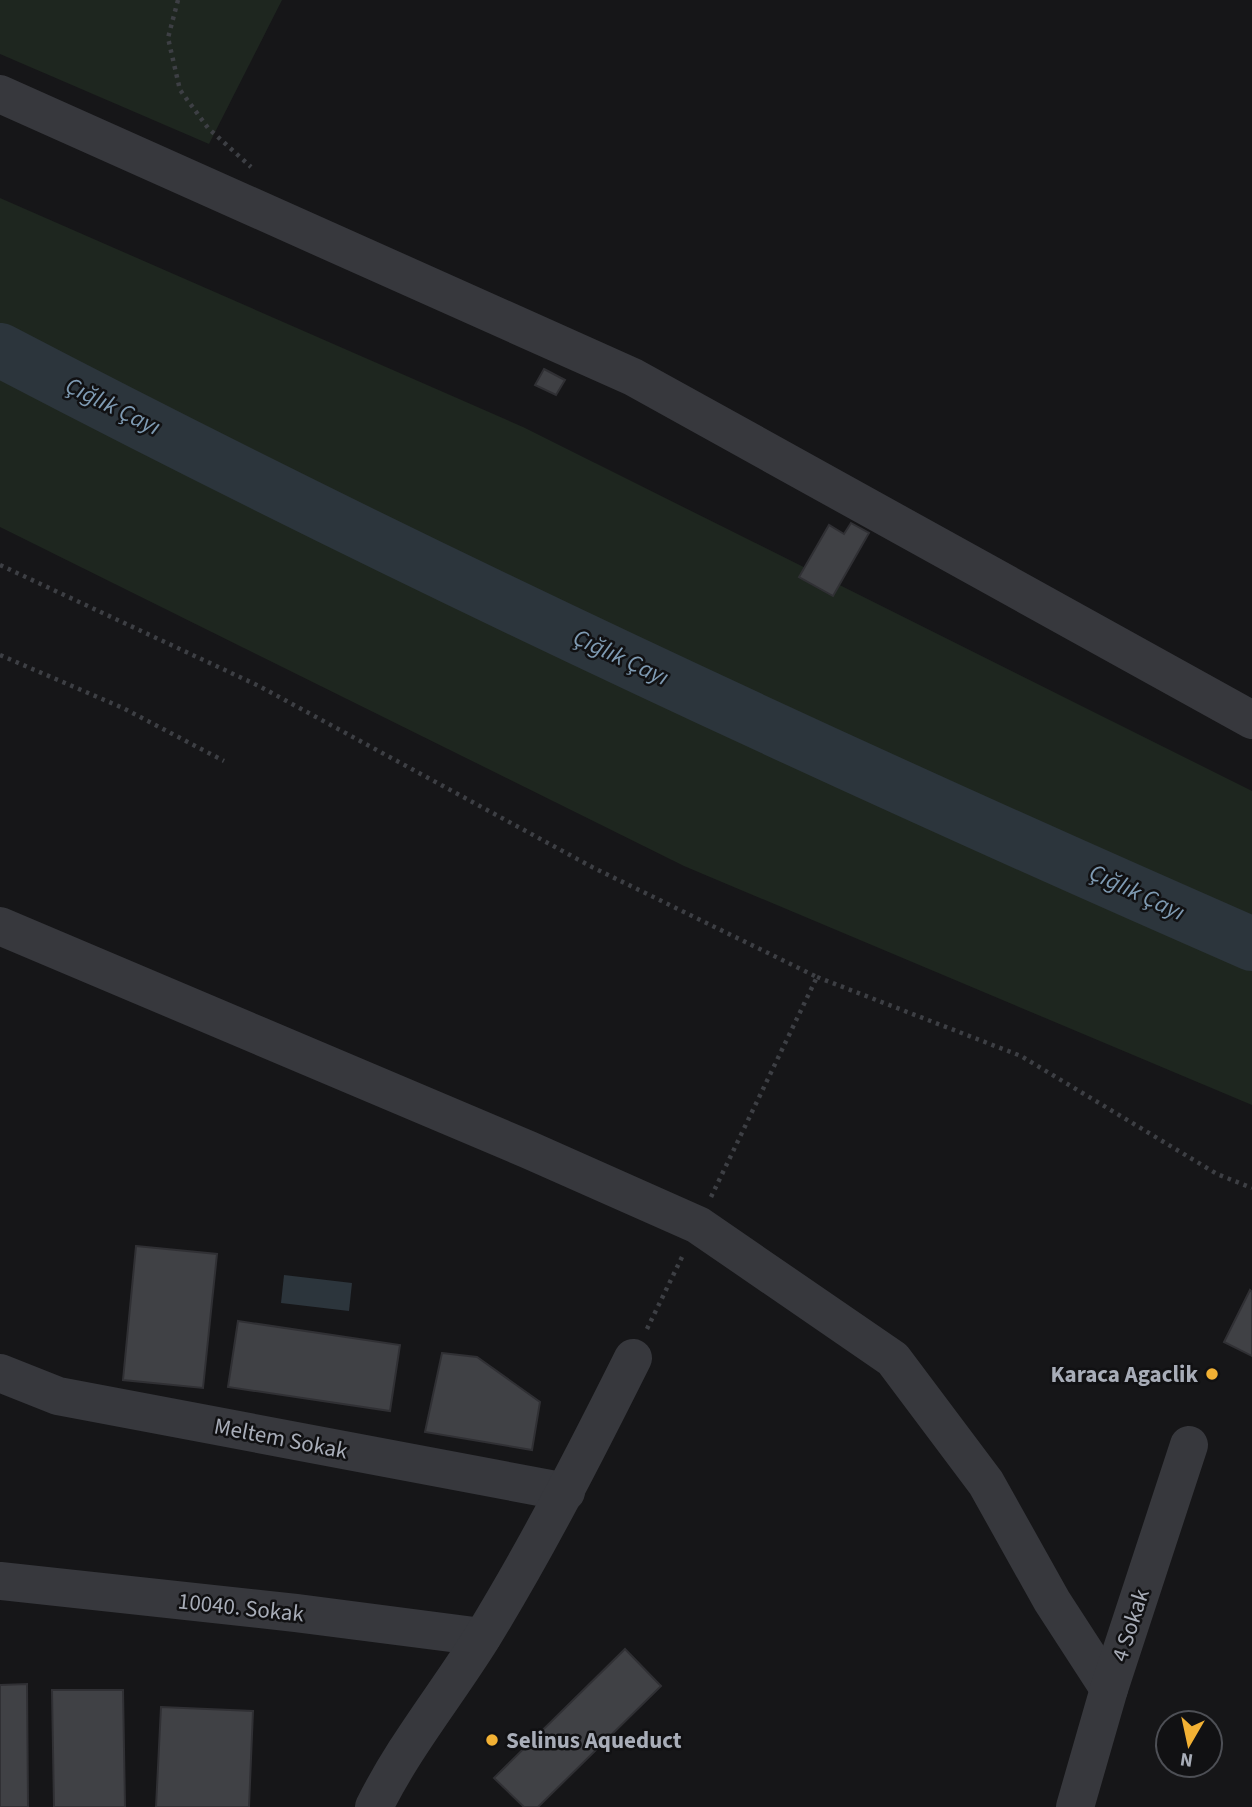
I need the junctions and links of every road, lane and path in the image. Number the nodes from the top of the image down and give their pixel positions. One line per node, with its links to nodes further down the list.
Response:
1 (178, 0): 3 (path)
2 (0, 94): 6 (street)
3 (259, 175)
4 (0, 565): 9 (path)
5 (0, 655): 7 (path)
6 (1252, 720)
7 (224, 761)
8 (0, 926): 11 (street)
9 (817, 977): 10 (path); 11 (path)
10 (1252, 1188)
11 (698, 1225): 12 (path); 18 (street)
12 (633, 1358): 15 (street)
13 (0, 1373): 15 (street, Meltem Sokak)
14 (1189, 1445): 18 (street, 4 Sokak)
15 (566, 1492): 17 (street)
16 (0, 1581): 17 (street, 10040. Sokak)
17 (482, 1637): 19 (street)
18 (1109, 1689): 20 (street, 4 Sokak)
19 (374, 1807)
20 (1075, 1807)

